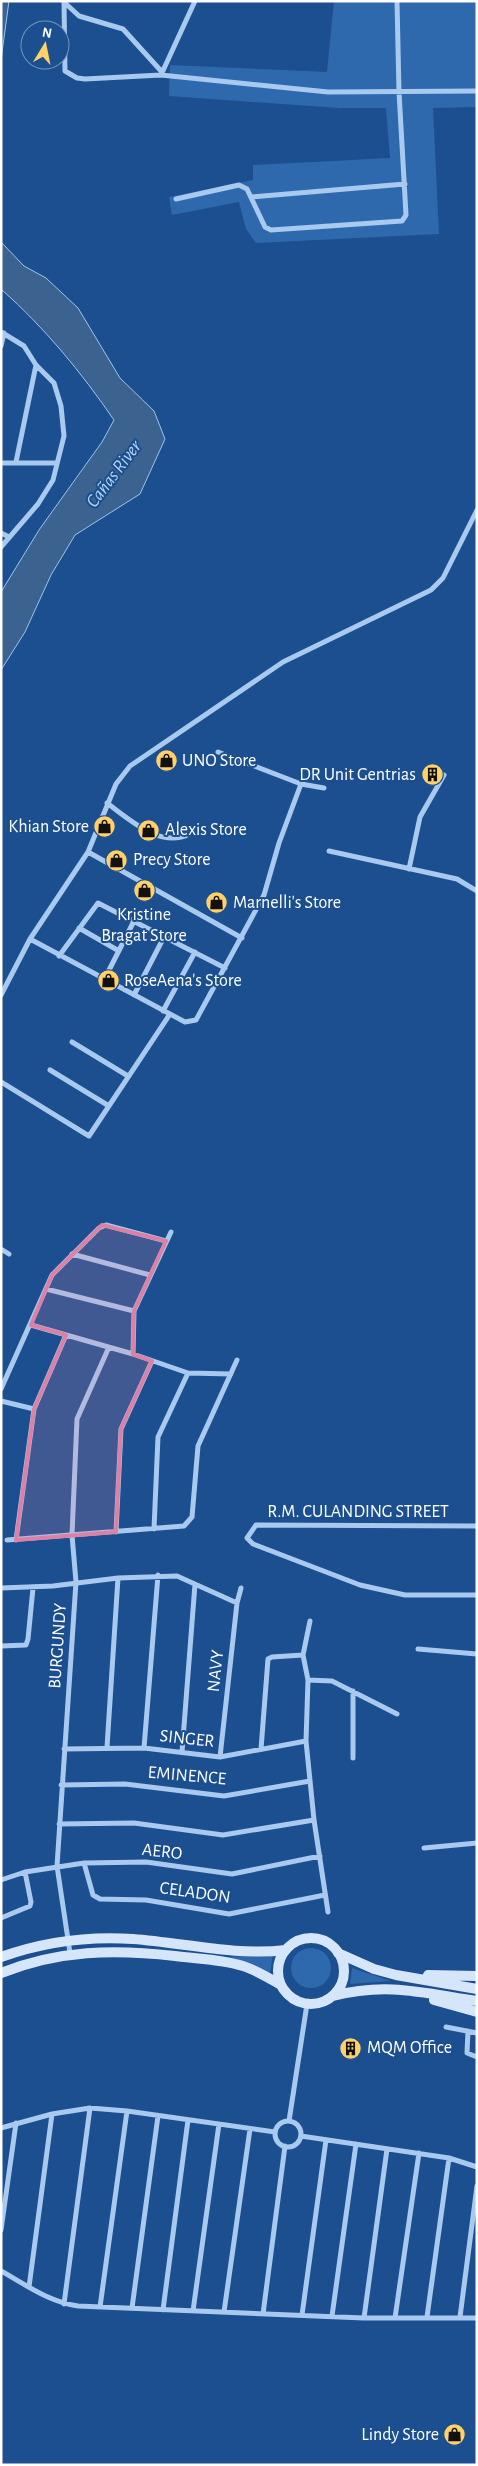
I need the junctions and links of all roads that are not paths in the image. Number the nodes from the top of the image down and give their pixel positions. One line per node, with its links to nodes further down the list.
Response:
1 (195, 1): 4 (street)
2 (397, 1): 6 (street)
3 (64, 2): 4 (street); 4 (street)
4 (161, 74): 6 (street)
5 (477, 91): 6 (street)
6 (399, 92): 7 (street)
7 (405, 184): 8 (street); 8 (street)
8 (251, 197): 9 (street)
9 (176, 199)
10 (2, 333): 11 (street); 12 (street)
11 (1, 346)
12 (36, 365): 13 (street); 15 (street)
13 (16, 462): 14 (street); 15 (street)
14 (1, 463)
15 (56, 463): 18 (street)
16 (477, 510): 24 (street)
17 (1, 533): 18 (street)
18 (9, 537): 19 (street)
19 (1, 547)
20 (218, 752): 22 (street)
21 (444, 774): 28 (street)
22 (301, 784): 23 (street); 33 (street)
23 (324, 788)
24 (107, 804): 25 (street); 27 (street)
25 (189, 834)
26 (329, 851): 28 (street)
27 (88, 852): 33 (street); 34 (street)
28 (409, 869): 29 (street)
29 (477, 891)
30 (134, 921): 31 (street); 32 (street); 35 (street)
31 (79, 928): 35 (street); 37 (street)
32 (164, 937): 36 (street); 40 (street)
33 (242, 938): 38 (street)
34 (30, 939): 37 (street); 41 (street)
35 (119, 951): 39 (street)
36 (194, 952): 38 (street); 42 (street)
37 (59, 956): 39 (street)
38 (225, 968): 43 (street)
39 (104, 980): 40 (street)
40 (134, 995): 42 (street)
41 (1, 996)
42 (163, 1011): 43 (street)
43 (170, 1014): 46 (street)
44 (72, 1042): 46 (street)
45 (50, 1070): 48 (street)
46 (128, 1076): 48 (street)
47 (1, 1082): 48 (street)
48 (108, 1106)
49 (171, 1232): 50 (street)
50 (166, 1241): 53 (street); 54 (street)
51 (1, 1249): 52 (street)
52 (9, 1254)
53 (72, 1254): 54 (street); 55 (street)
54 (150, 1275): 56 (street)
55 (46, 1289): 56 (street); 57 (street)
56 (134, 1311): 60 (street)
57 (31, 1326): 58 (street); 65 (street)
58 (66, 1335): 59 (street); 67 (street)
59 (109, 1347): 60 (street); 71 (street, BURGUNDY)
60 (133, 1354): 62 (street)
61 (237, 1360): 64 (street)
62 (152, 1361): 63 (street); 70 (street)
63 (188, 1374): 64 (street); 69 (street)
64 (230, 1374): 69 (street)
65 (1, 1390)
66 (1, 1400): 67 (street)
67 (34, 1409): 73 (street)
68 (477, 1526): 81 (street, R.M. CULANDING STREET)
69 (154, 1528): 70 (street)
70 (116, 1532): 71 (street)
71 (72, 1536): 73 (street); 76 (street, BURGUNDY)
72 (7, 1540): 73 (street)
73 (16, 1540)
74 (158, 1575): 75 (street); 77 (street); 93 (street)
75 (118, 1578): 76 (street); 92 (street)
76 (76, 1582): 79 (street); 94 (street, BURGUNDY)
77 (195, 1584): 82 (street); 96 (street)
78 (1, 1588): 79 (street)
79 (33, 1588): 84 (street)
80 (241, 1588): 82 (street, NAVY)
81 (477, 1595)
82 (237, 1603): 97 (street, NAVY)
83 (310, 1622): 87 (street)
84 (1, 1646)
85 (418, 1649): 86 (street)
86 (477, 1654)
87 (303, 1655): 88 (street); 95 (street)
88 (308, 1680): 89 (street); 91 (street)
89 (352, 1691): 90 (street); 98 (street)
90 (397, 1714)
91 (306, 1742): 95 (street, SINGER); 99 (street)
92 (107, 1747): 93 (street, SINGER); 94 (street, SINGER)
93 (144, 1748): 96 (street, SINGER)
94 (64, 1749): 100 (street, BURGUNDY)
95 (261, 1749): 97 (street, SINGER)
96 (182, 1752): 97 (street, SINGER)
97 (220, 1756)
98 (353, 1758)
99 (310, 1781): 100 (street, EMINENCE); 101 (street)
100 (61, 1785): 102 (street, BURGUNDY)
101 (314, 1820): 102 (street); 105 (street)
102 (59, 1824): 107 (street, BURGUNDY)
103 (477, 1844): 104 (street)
104 (424, 1848)
105 (320, 1856): 106 (street, AERO); 110 (street)
106 (84, 1864): 107 (street, AERO); 110 (street, CELADON)
107 (57, 1866): 108 (street, AERO); 113 (street, BURGUNDY)
108 (25, 1872): 109 (street, AERO); 112 (street)
109 (1, 1880)
110 (325, 1895): 111 (street)
111 (328, 1912)
112 (1, 1918)
113 (68, 1941): 114 (main road); 115 (street, BURGUNDY); 117 (main road)
114 (286, 1950): 116 (main road); 121 (main road)
115 (70, 1953): 118 (main road); 121 (main road)
116 (338, 1954): 119 (main road); 124 (main road)
117 (1, 1958)
118 (1, 1973)
119 (396, 1975): 120 (main road); 123 (main road)
120 (477, 1976)
121 (281, 1985): 126 (main road)
122 (392, 1988): 124 (main road); 125 (main road); 127 (main road)
123 (473, 1988)
124 (333, 1996): 126 (main road)
125 (472, 2001)
126 (307, 2004): 137 (street)
127 (477, 2012)
128 (446, 2027): 129 (street)
129 (468, 2031): 130 (street); 131 (street)
130 (477, 2033)
131 (477, 2057)
132 (90, 2108): 133 (street); 134 (street); 155 (street)
133 (127, 2111): 135 (street); 156 (street)
134 (52, 2114): 138 (street); 154 (street)
135 (158, 2116): 136 (street); 157 (street)
136 (188, 2120): 139 (street); 158 (street)
137 (289, 2121): 142 (street); 143 (street)
138 (16, 2123): 140 (street); 152 (street)
139 (219, 2124): 141 (street); 159 (street)
140 (1, 2128)
141 (250, 2129): 142 (street); 160 (street)
142 (275, 2132): 146 (street)
143 (300, 2136): 144 (street); 146 (street)
144 (326, 2140): 145 (street); 162 (street)
145 (356, 2144): 147 (street); 163 (street)
146 (285, 2146): 161 (street)
147 (387, 2149): 148 (street); 166 (street)
148 (419, 2153): 149 (street); 167 (street)
149 (449, 2158): 150 (street); 164 (street)
150 (477, 2166)
151 (477, 2186): 165 (street)
152 (1, 2230)
153 (1, 2271): 154 (street)
154 (29, 2287): 155 (street)
155 (64, 2304): 156 (street)
156 (100, 2307): 157 (street)
157 (132, 2308): 158 (street)
158 (163, 2310): 159 (street)
159 (193, 2311): 160 (street)
160 (224, 2312): 161 (street)
161 (263, 2314): 162 (street)
162 (302, 2315): 163 (street)
163 (332, 2316): 166 (street)
164 (427, 2317): 165 (street); 167 (street)
165 (460, 2317): 168 (street)
166 (364, 2318): 167 (street)
167 (394, 2318)
168 (477, 2318)

